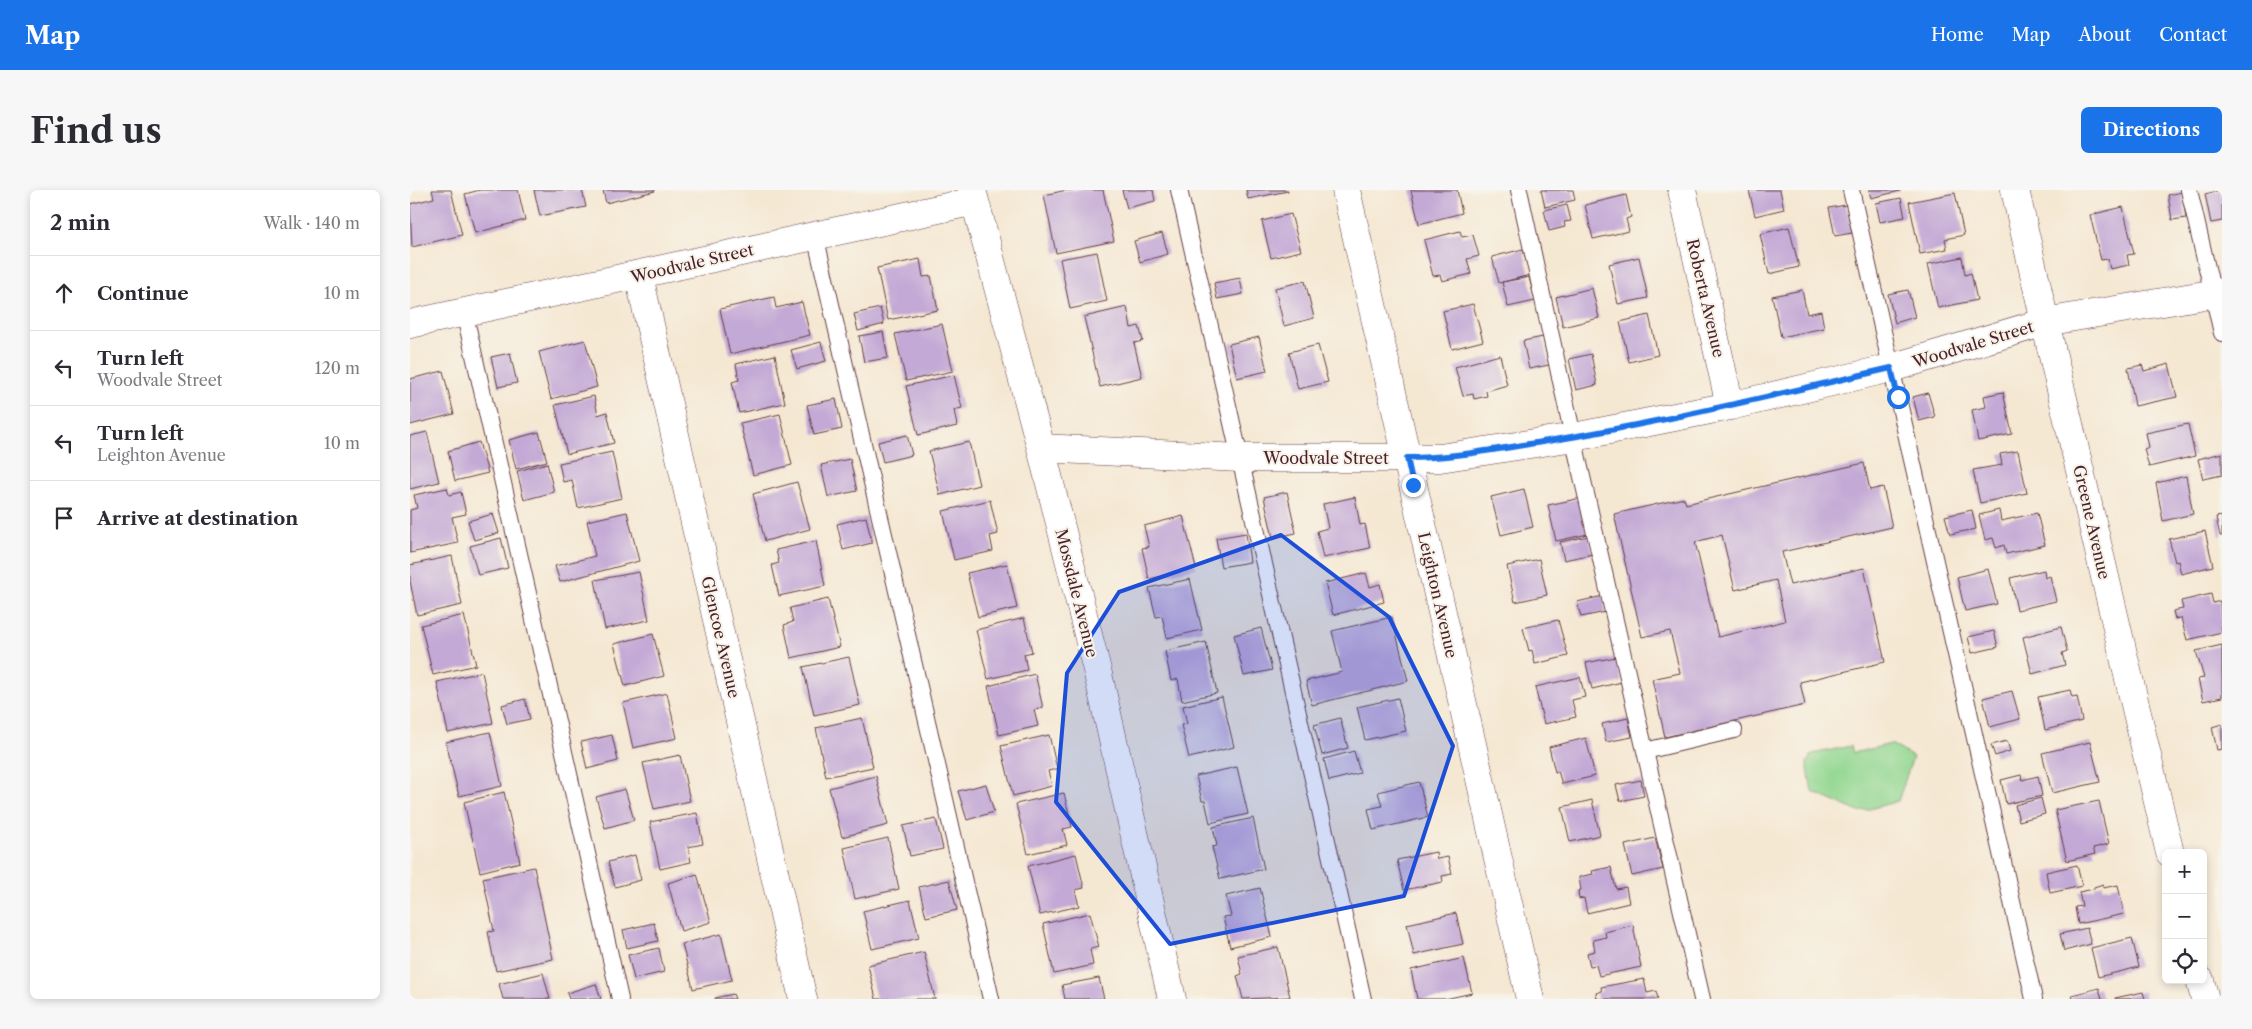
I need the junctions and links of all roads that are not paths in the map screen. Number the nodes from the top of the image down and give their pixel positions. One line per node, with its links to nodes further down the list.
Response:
1 (1179, 190): 20 (lane)
2 (1346, 190): 21 (street, Leighton Avenue)
3 (1519, 190): 18 (lane)
4 (1682, 190): 17 (street, Roberta Avenue)
5 (1851, 190): 16 (lane)
6 (2015, 190): 13 (street, Greene Avenue)
7 (2189, 190): 11 (lane)
8 (973, 196): 9 (street, Woodvale Street); 19 (street, Mossdale Avenue)
9 (815, 235): 10 (street, Woodvale Street); 28 (lane)
10 (639, 276): 12 (street, Woodvale Street); 27 (street, Glencoe Avenue)
11 (2218, 293): 13 (street, Woodvale Street); 15 (lane)
12 (464, 311): 14 (street, Woodvale Street); 26 (lane)
13 (2045, 322): 16 (street, Woodvale Street); 24 (street, Greene Avenue)
14 (410, 324)
15 (2222, 333)
16 (1891, 368): 17 (street, Woodvale Street); 33 (lane)
17 (1730, 406): 18 (street, Woodvale Street)
18 (1574, 437): 21 (street, Woodvale Street); 23 (lane)
19 (1041, 448): 20 (street, Woodvale Street); 29 (street, Mossdale Avenue)
20 (1240, 458): 21 (street, Woodvale Street); 30 (lane)
21 (1407, 458): 31 (street, Leighton Avenue)
22 (1734, 730): 23 (lane)
23 (1645, 751): 32 (lane)
24 (2169, 849)
25 (2201, 984): 34 (street)
26 (620, 999)
27 (803, 999)
28 (991, 999)
29 (1172, 999)
30 (1363, 999)
31 (1530, 999)
32 (1702, 999)
33 (2034, 999)
34 (2205, 999)

